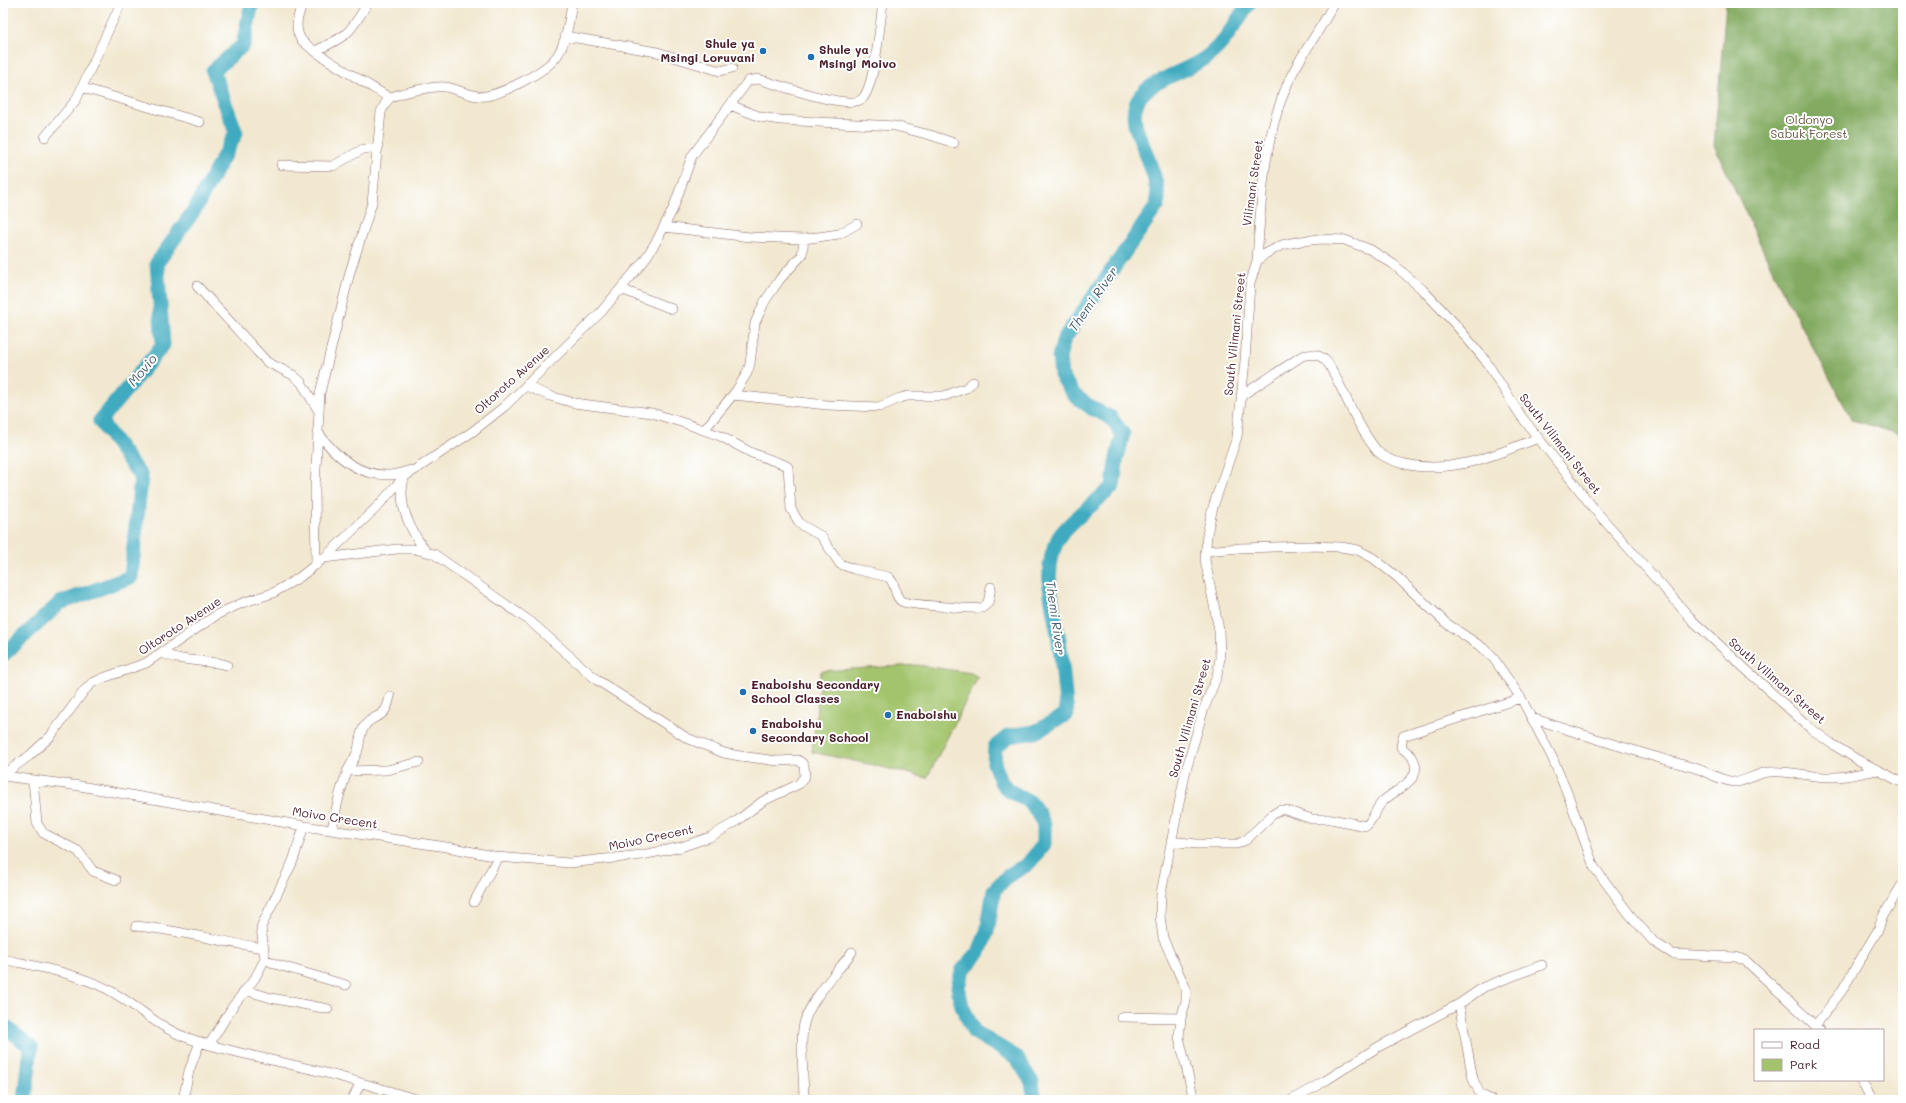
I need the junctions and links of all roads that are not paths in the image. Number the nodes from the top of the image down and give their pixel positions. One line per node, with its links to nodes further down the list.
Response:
1 (121, 3): 10 (street)
2 (303, 3): 8 (street)
3 (572, 3): 7 (street)
4 (883, 3): 12 (street, Oltoroto Avenue)
5 (1334, 3): 21 (street, Vilimani Street)
6 (366, 6): 8 (street)
7 (565, 36): 9 (street); 11 (street)
8 (315, 51): 11 (street)
9 (732, 68)
10 (83, 88): 13 (street); 14 (street)
11 (390, 98): 16 (street)
12 (730, 105): 15 (street); 19 (street, Oltoroto Avenue)
13 (200, 122)
14 (45, 137)
15 (954, 144)
16 (378, 149): 17 (street); 29 (street)
17 (280, 165)
18 (857, 224): 20 (street)
19 (664, 227): 20 (street); 23 (street, Oltoroto Avenue)
20 (804, 239): 27 (street)
21 (1257, 261): 28 (street, South Vilimani Street); 32 (street, South Vilimani Street)
22 (197, 286): 29 (street)
23 (621, 289): 24 (street); 26 (street, Oltoroto Avenue)
24 (672, 309)
25 (973, 382): 27 (street)
26 (526, 386): 30 (street); 33 (street, Oltoroto Avenue)
27 (733, 395): 30 (street)
28 (1241, 396): 32 (street); 36 (street, South Vilimani Street)
29 (318, 410): 31 (street)
30 (704, 430): 39 (street)
31 (317, 432): 33 (street); 38 (street)
32 (1538, 438): 46 (street, South Vilimani Street)
33 (415, 469): 34 (street, Oltoroto Avenue)
34 (404, 477): 35 (street); 37 (street, Oltoroto Avenue)
35 (424, 550): 37 (street, Moivo Crecent); 54 (street, Moivo Crecent)
36 (1205, 551): 43 (street); 53 (street, South Vilimani Street)
37 (324, 558): 38 (street, Oltoroto Avenue)
38 (316, 565): 40 (street, Oltoroto Avenue)
39 (991, 586)
40 (163, 653): 41 (street); 48 (street, Oltoroto Avenue)
41 (227, 665)
42 (390, 696): 47 (street)
43 (1521, 698): 44 (street); 53 (street)
44 (1532, 718): 46 (street); 70 (street)
45 (419, 762): 47 (street)
46 (1877, 770): 50 (street, South Vilimani Street)
47 (347, 771): 52 (street)
48 (3, 776): 49 (street, Moivo Crecent)
49 (33, 780): 51 (street, Moivo Crecent); 55 (street)
50 (1903, 783)
51 (304, 826): 52 (street, Moivo Crecent); 59 (street)
52 (332, 829): 54 (street, Moivo Crecent)
53 (1171, 841): 69 (street, South Vilimani Street)
54 (498, 856): 57 (street)
55 (116, 880)
56 (1903, 883): 70 (street)
57 (474, 902)
58 (136, 926): 59 (street)
59 (264, 948): 62 (street)
60 (852, 952): 77 (street)
61 (3, 959): 71 (street)
62 (265, 959): 64 (street); 65 (street)
63 (1542, 965): 66 (street)
64 (346, 985)
65 (245, 990): 67 (street); 71 (street)
66 (1459, 1004): 79 (street); 80 (street)
67 (328, 1009)
68 (1121, 1017): 69 (street)
69 (1181, 1018): 78 (street, South Vilimani Street)
70 (1817, 1028)
71 (205, 1043): 73 (street); 74 (street)
72 (1861, 1081): 81 (street)
73 (360, 1084): 75 (street); 76 (street)
74 (183, 1100)
75 (352, 1100)
76 (418, 1100)
77 (804, 1100)
78 (1194, 1100)
79 (1291, 1100)
80 (1491, 1100)
81 (1873, 1100)

